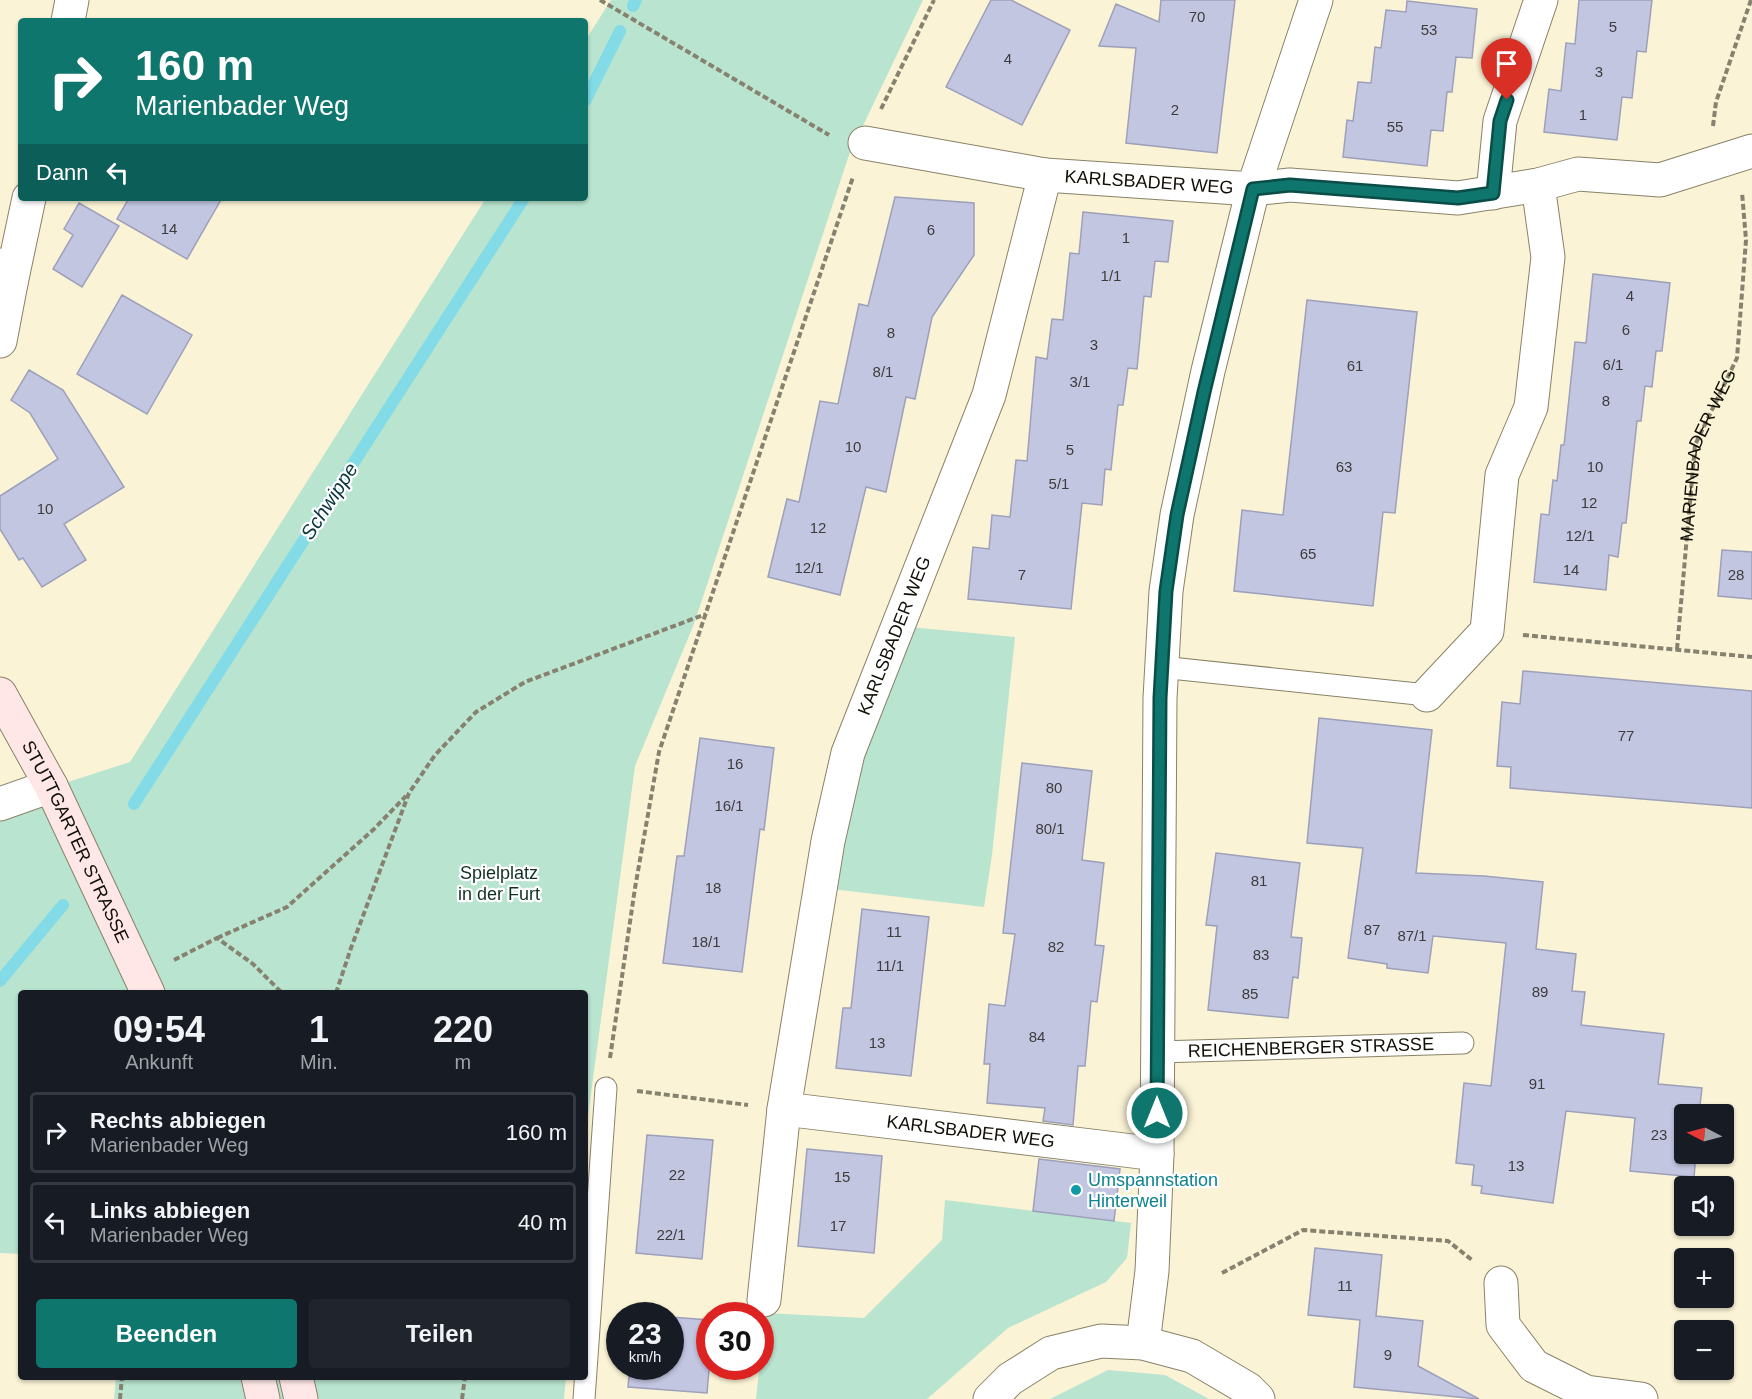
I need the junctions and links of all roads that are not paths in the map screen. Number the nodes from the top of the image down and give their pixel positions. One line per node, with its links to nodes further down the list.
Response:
1 (72, 0): 4 (street)
2 (1316, 0): 9 (street)
3 (1541, 0): 10 (street)
4 (69, 18)
5 (864, 143): 7 (street, KARLSBADER WEG)
6 (1745, 153): 8 (street)
7 (1045, 174): 9 (street, KARLSBADER WEG); 23 (street, KARLSBADER WEG)
8 (1538, 184): 10 (street); 16 (street)
9 (1253, 189): 10 (street); 14 (street)
10 (1493, 193)
11 (28, 201): 12 (street)
12 (6, 274): 13 (street)
13 (0, 341)
14 (1161, 667): 16 (lane); 21 (street)
15 (0, 694): 17 (main road, STUTTGARTER STRASSE)
16 (1427, 695)
17 (51, 786): 18 (street); 19 (main road, STUTTGARTER STRASSE)
18 (0, 804)
19 (146, 989)
20 (1463, 1043): 21 (lane, REICHENBERGER STRASSE)
21 (1158, 1052): 24 (street)
22 (606, 1088): 27 (lane)
23 (784, 1109): 24 (street, KARLSBADER WEG); 26 (street, KARLSBADER WEG)
24 (1157, 1154): 28 (street)
25 (1501, 1282): 37 (street)
26 (764, 1300)
27 (588, 1342)
28 (1143, 1342): 35 (street); 36 (street)
29 (259, 1380): 32 (main road)
30 (297, 1380): 33 (main road)
31 (585, 1380): 34 (lane)
32 (263, 1399)
33 (301, 1399)
34 (584, 1399)
35 (990, 1399)
36 (1258, 1399)
37 (1641, 1399)

